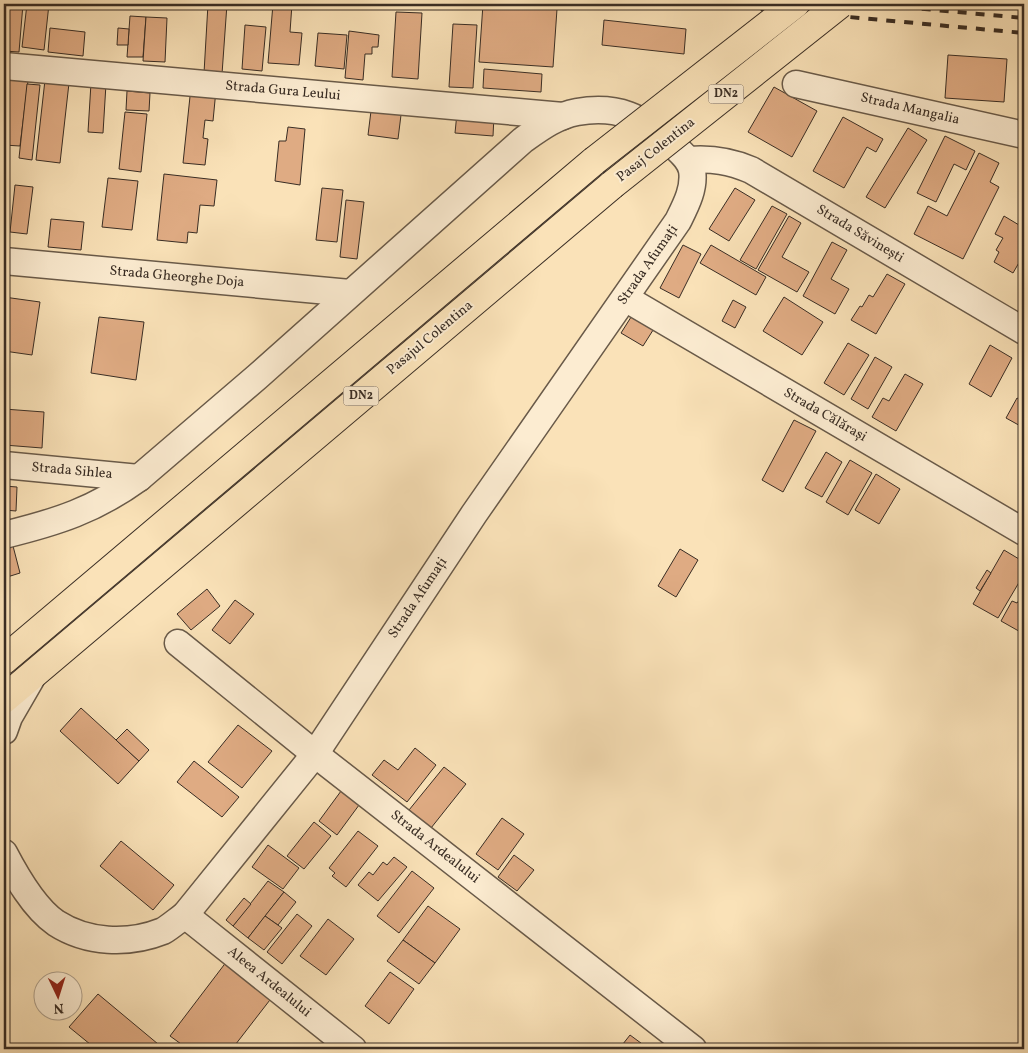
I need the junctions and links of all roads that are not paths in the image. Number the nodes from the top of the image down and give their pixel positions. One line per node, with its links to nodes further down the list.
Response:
1 (795, 4): 18 (highway, Pasajul Colentina / DN2, bridge)
2 (840, 4): 8 (highway, Pasaj Colentina / DN2, bridge)
3 (4, 66): 5 (street, Strada Gura Leului)
4 (796, 84): 6 (street, Strada Mangalia)
5 (562, 116): 7 (street); 10 (street)
6 (1024, 135)
7 (689, 160): 11 (street, Strada Afumați); 12 (street, Strada Săvinești)
8 (612, 185): 19 (highway, Pasajul Colentina / DN2)
9 (4, 261): 10 (street, Strada Gheorghe Doja)
10 (350, 293): 14 (street)
11 (625, 298): 15 (street, Strada Călărași); 22 (street, Strada Afumați)
12 (1024, 331)
13 (4, 465): 14 (street, Strada Sihlea)
14 (139, 478): 16 (street)
15 (1024, 532)
16 (4, 535)
17 (178, 643): 22 (street, Strada Ardealului)
18 (4, 660)
19 (33, 674): 20 (highway, DN2); 21 (street)
20 (4, 699)
21 (4, 731)
22 (315, 754): 26 (street, Strada Afumați); 28 (street, Strada Ardealului)
23 (4, 852): 25 (street, Strada Afumați)
24 (4, 881): 25 (street, Strada Afumați)
25 (34, 902): 26 (street, Strada Afumați)
26 (185, 915): 27 (street, Aleea Ardealului)
27 (353, 1049)
28 (693, 1049)

